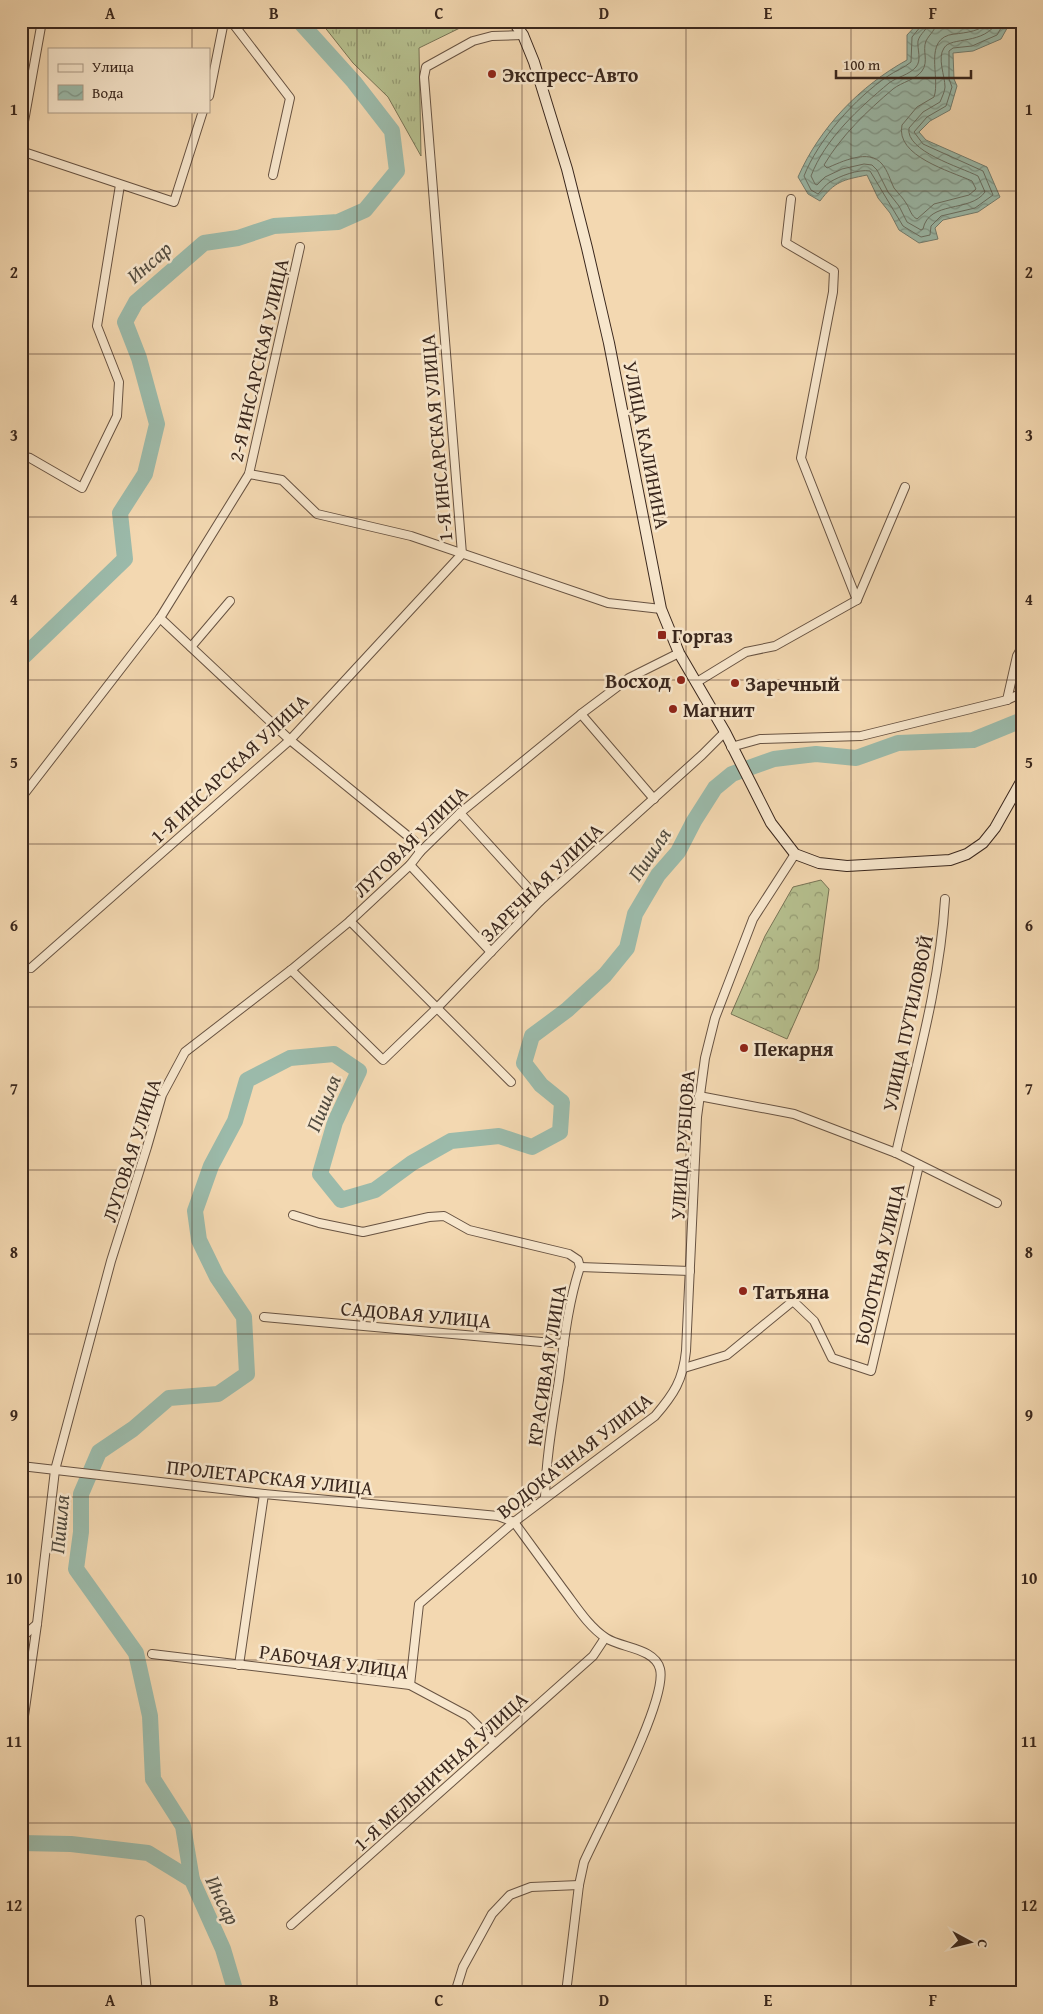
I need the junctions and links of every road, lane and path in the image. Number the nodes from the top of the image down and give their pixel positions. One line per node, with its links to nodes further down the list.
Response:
1 (42, 21): 8 (street)
2 (224, 21): 6 (street)
3 (231, 21): 10 (street)
4 (513, 21): 5 (main road, УЛИЦА КАЛИНИНА)
5 (523, 35): 17 (street, 1-Я ИНСАРСКАЯ УЛИЦА); 20 (main road, УЛИЦА КАЛИНИНА)
6 (210, 91)
7 (203, 112): 11 (street)
8 (21, 138)
9 (21, 151): 11 (street)
10 (272, 176)
11 (120, 185): 14 (street)
12 (791, 199): 18 (street)
13 (300, 247): 15 (street, 2-Я ИНСАРСКАЯ УЛИЦА)
14 (21, 456)
15 (249, 474): 17 (street); 21 (street, 2-Я ИНСАРСКАЯ УЛИЦА)
16 (905, 487): 18 (street)
17 (462, 554): 20 (street); 30 (street, 1-Я ИНСАРСКАЯ УЛИЦА)
18 (857, 600): 25 (street)
19 (230, 601): 22 (street)
20 (661, 609): 24 (main road, УЛИЦА КАЛИНИНА)
21 (160, 618): 22 (street); 33 (street, 2-Я ИНСАРСКАЯ УЛИЦА)
22 (190, 647): 30 (street)
23 (1022, 647): 27 (street)
24 (679, 653): 25 (main road, УЛИЦА КАЛИНИНА); 28 (street, ЛУГОВАЯ УЛИЦА)
25 (697, 682): 29 (main road, УЛИЦА КАЛИНИНА)
26 (1022, 693): 27 (street)
27 (1007, 700): 31 (street)
28 (581, 714): 34 (street); 35 (street, ЛУГОВАЯ УЛИЦА)
29 (724, 732): 31 (main road, УЛИЦА КАЛИНИНА); 34 (street, ЗАРЕЧНАЯ УЛИЦА)
30 (290, 740): 36 (street); 43 (street, 1-Я ИНСАРСКАЯ УЛИЦА)
31 (731, 746): 37 (main road, УЛИЦА КАЛИНИНА)
32 (1022, 780): 37 (main road)
33 (21, 798)
34 (654, 799): 40 (street, ЗАРЕЧНАЯ УЛИЦА)
35 (460, 813): 36 (street, ЛУГОВАЯ УЛИЦА); 40 (street)
36 (420, 852): 38 (street, ЛУГОВАЯ УЛИЦА)
37 (795, 854): 47 (street, УЛИЦА РУБЦОВА)
38 (410, 865): 41 (street, ЛУГОВАЯ УЛИЦА); 42 (street)
39 (945, 899): 48 (street, УЛИЦА ПУТИЛОВОЙ)
40 (540, 901): 42 (street, ЗАРЕЧНАЯ УЛИЦА)
41 (350, 921): 44 (street, ЛУГОВАЯ УЛИЦА); 45 (street)
42 (491, 952): 45 (street, ЗАРЕЧНАЯ УЛИЦА)
43 (31, 968)
44 (291, 970): 45 (street, ЗАРЕЧНАЯ УЛИЦА); 58 (street, ЛУГОВАЯ УЛИЦА)
45 (437, 1008): 46 (street)
46 (511, 1082)
47 (699, 1096): 48 (street); 53 (street, УЛИЦА РУБЦОВА)
48 (896, 1153): 49 (street)
49 (919, 1165): 50 (street); 56 (street, БОЛОТНАЯ УЛИЦА)
50 (997, 1202)
51 (293, 1215): 52 (street)
52 (580, 1267): 53 (street); 55 (street, КРАСИВАЯ УЛИЦА)
53 (690, 1271): 56 (street, УЛИЦА РУБЦОВА)
54 (264, 1317): 55 (street, САДОВАЯ УЛИЦА)
55 (564, 1344): 60 (street, КРАСИВАЯ УЛИЦА)
56 (684, 1368): 60 (street, ВОДОКАЧНАЯ УЛИЦА)
57 (21, 1466): 58 (street, ПРОЛЕТАРСКАЯ УЛИЦА)
58 (55, 1470): 59 (street, ПРОЛЕТАРСКАЯ УЛИЦА); 62 (street, ЛУГОВАЯ УЛИЦА)
59 (264, 1494): 61 (street, ПРОЛЕТАРСКАЯ УЛИЦА); 66 (street)
60 (545, 1498): 61 (street, ВОДОКАЧНАЯ УЛИЦА)
61 (514, 1522): 64 (street); 67 (street, ВОДОКАЧНАЯ УЛИЦА)
62 (37, 1624): 63 (street); 68 (street, ЛУГОВАЯ УЛИЦА)
63 (21, 1638)
64 (605, 1638): 69 (street, 1-Я МЕЛЬНИЧНАЯ УЛИЦА); 70 (street)
65 (152, 1654): 66 (street, РАБОЧАЯ УЛИЦА)
66 (239, 1665): 67 (street, РАБОЧАЯ УЛИЦА)
67 (410, 1686): 69 (street, РАБОЧАЯ УЛИЦА)
68 (21, 1737)
69 (495, 1743): 72 (street, 1-Я МЕЛЬНИЧНАЯ УЛИЦА)
70 (579, 1885): 74 (street); 75 (street)
71 (140, 1920): 73 (street)
72 (291, 1925)
73 (147, 1993)
74 (456, 1993)
75 (566, 1993)

